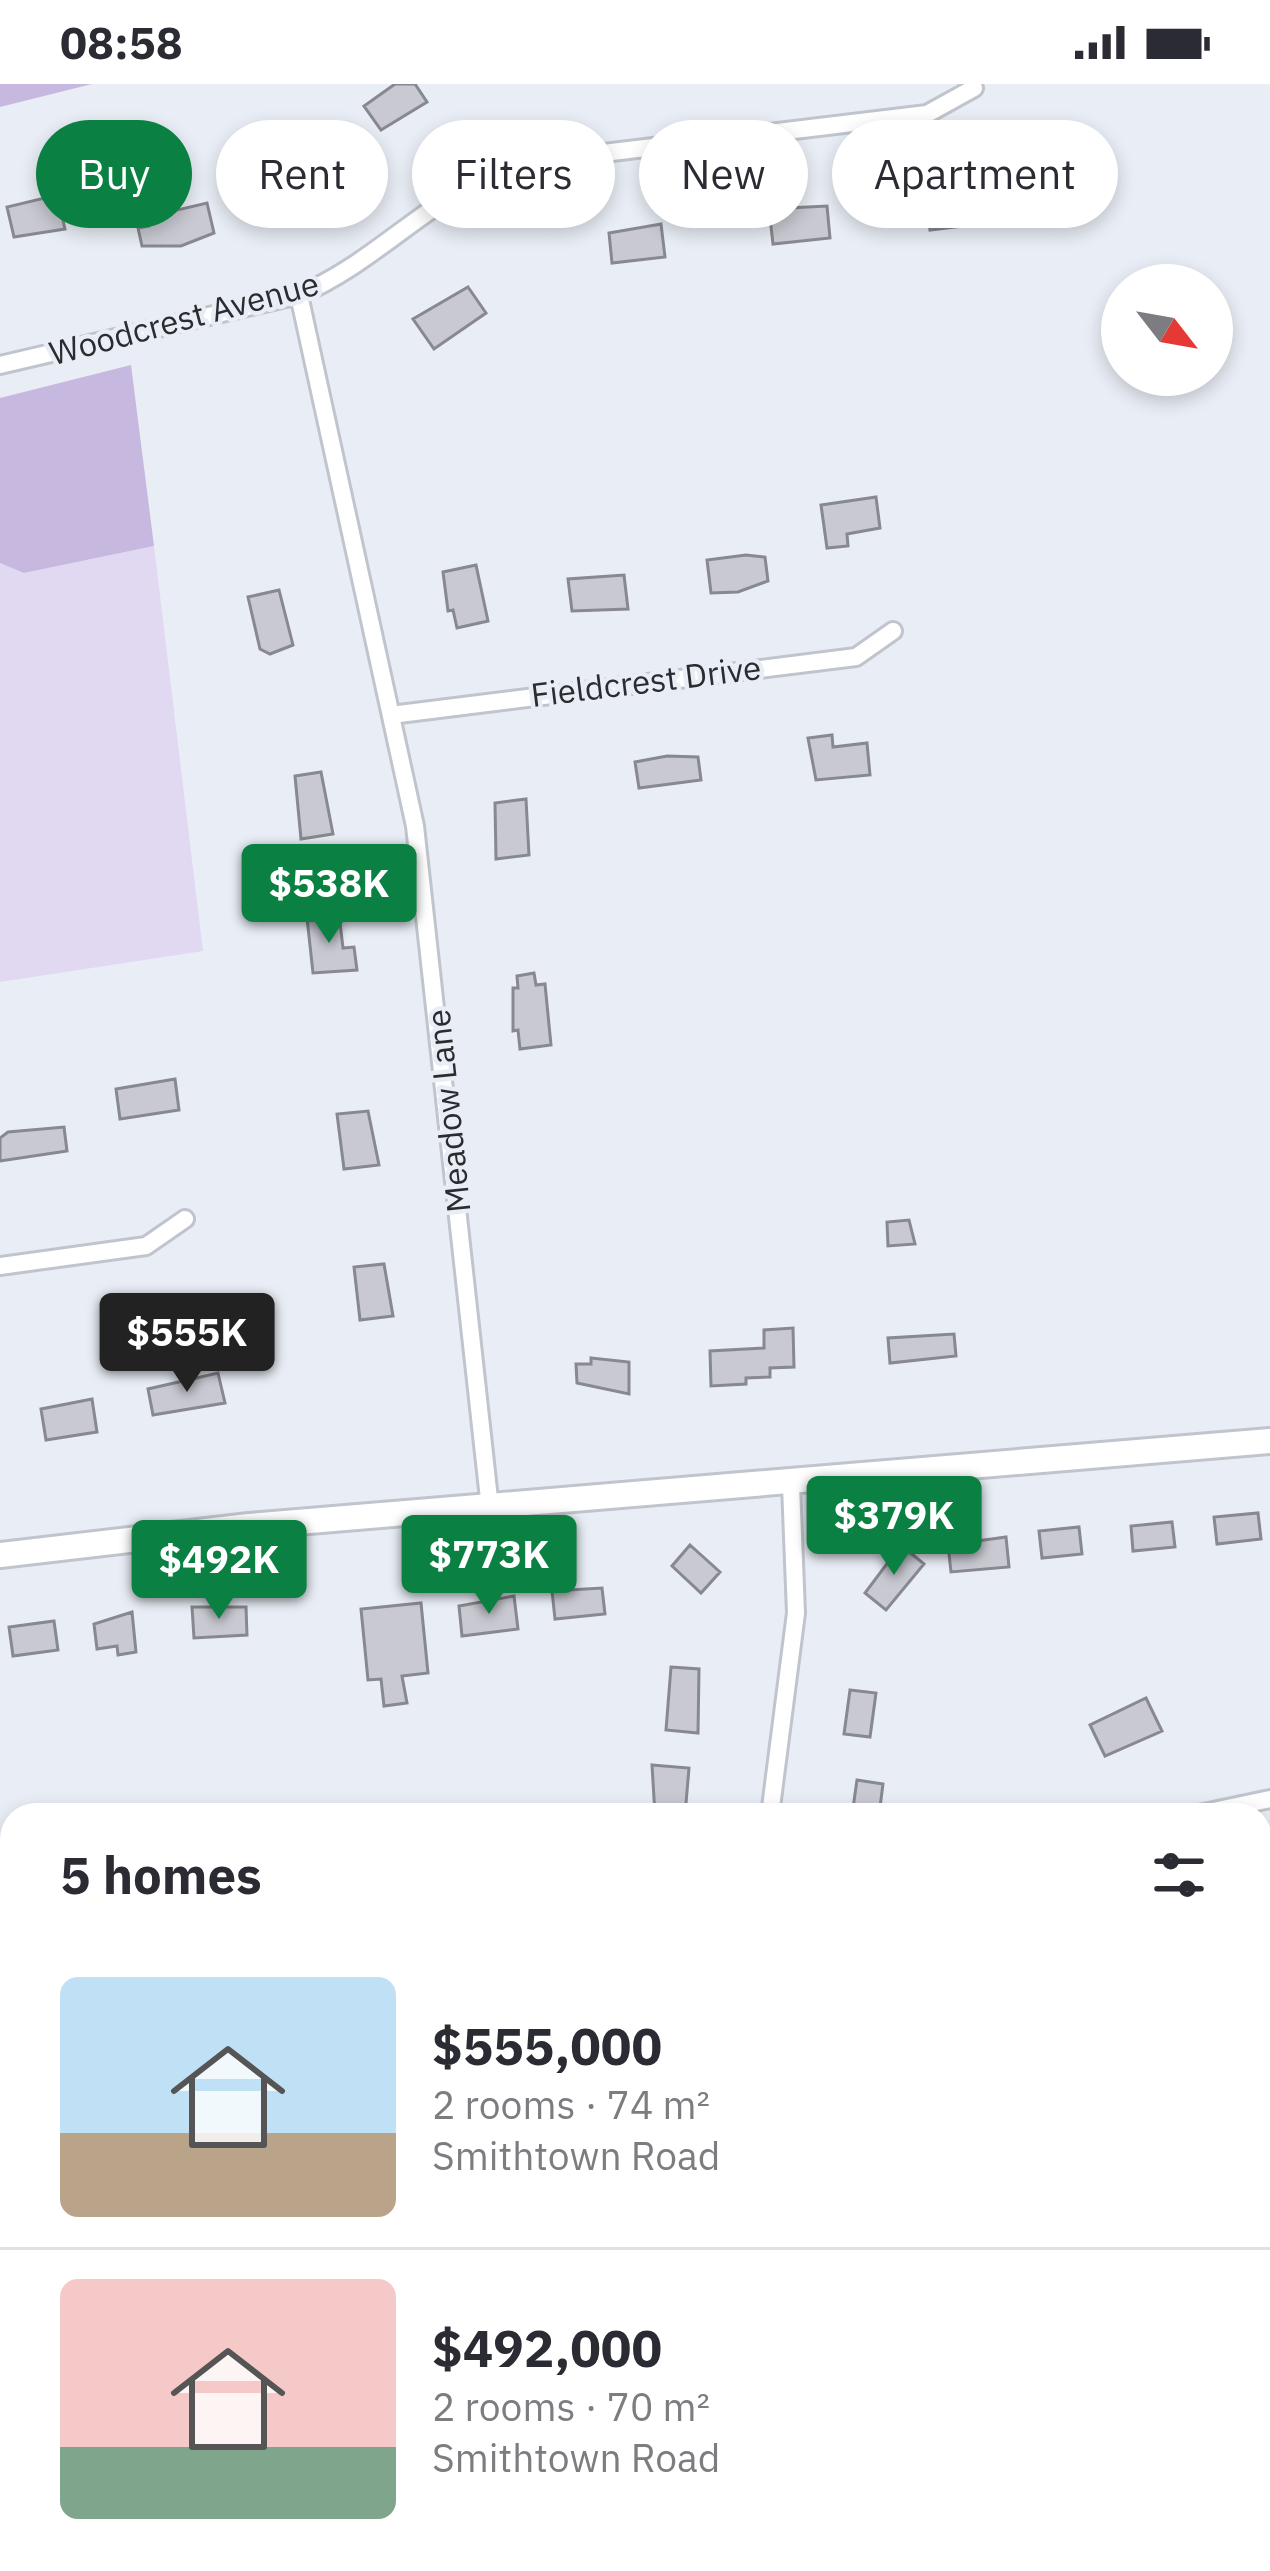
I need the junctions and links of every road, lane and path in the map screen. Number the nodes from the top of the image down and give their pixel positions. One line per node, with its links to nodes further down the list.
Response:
1 (974, 88): 2 (street, Woodcrest Avenue)
2 (299, 295): 3 (street, Woodcrest Avenue); 5 (street, Meadow Lane)
3 (0, 365)
4 (893, 631): 5 (street, Fieldcrest Drive)
5 (391, 715): 10 (street, Meadow Lane)
6 (184, 1219): 7 (street)
7 (0, 1266)
8 (1270, 1441): 9 (street)
9 (791, 1485): 10 (street); 12 (street)
10 (490, 1508): 11 (street)
11 (0, 1555)
12 (772, 1803)

